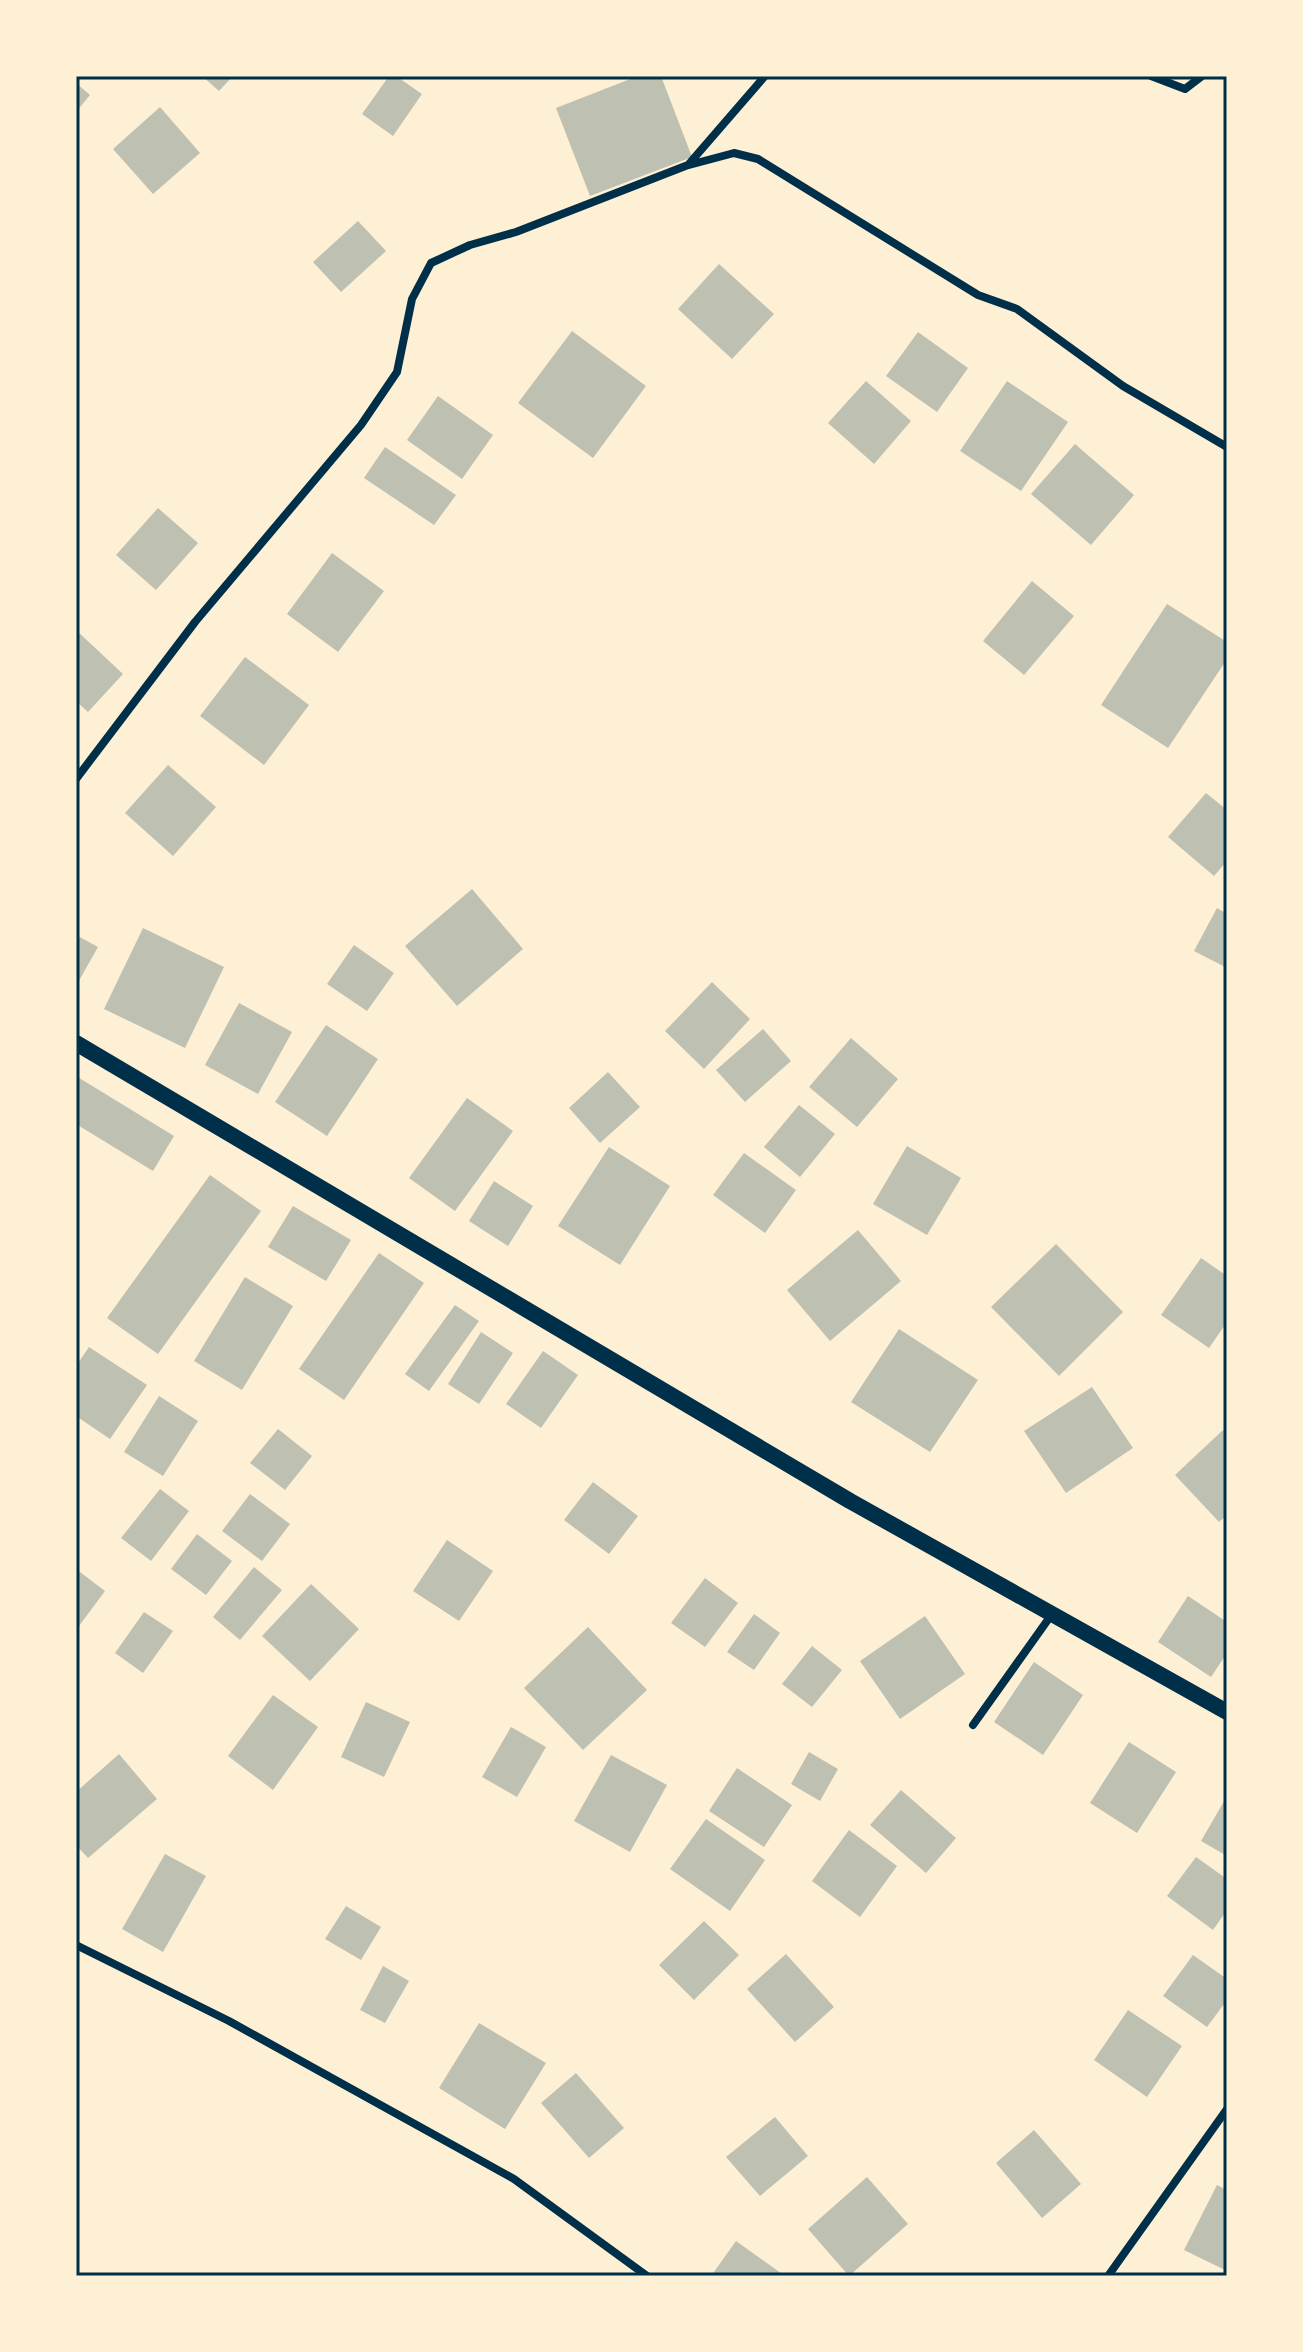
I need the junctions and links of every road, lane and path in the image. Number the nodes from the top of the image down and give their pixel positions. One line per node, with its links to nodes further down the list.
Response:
1 (765, 76): 4 (street)
2 (1151, 76): 3 (street)
3 (1202, 76)
4 (688, 165): 5 (street); 6 (street)
5 (1227, 447)
6 (76, 779)
7 (76, 1043): 8 (main road)
8 (1052, 1613): 9 (main road); 10 (street)
9 (1227, 1712)
10 (973, 1725)
11 (76, 1945): 13 (street)
12 (1227, 2109): 14 (street)
13 (647, 2276)
14 (1108, 2276)

